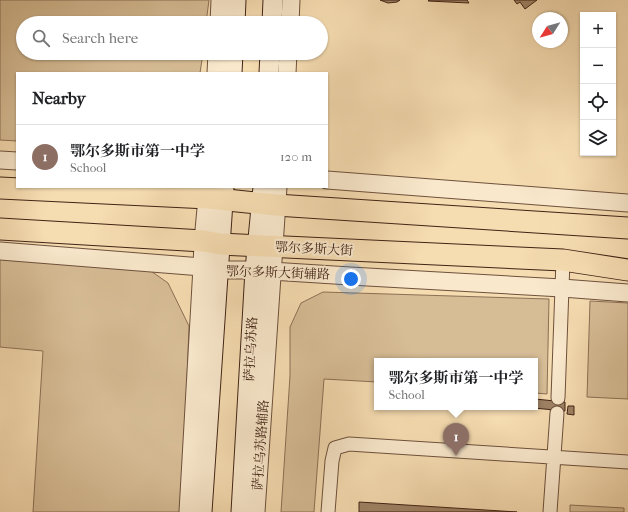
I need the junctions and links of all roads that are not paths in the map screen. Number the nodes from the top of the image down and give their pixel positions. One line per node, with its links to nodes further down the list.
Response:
1 (220, 0): 5 (street)
2 (236, 0): 6 (main road)
3 (273, 0): 7 (main road)
4 (291, 0): 8 (street)
5 (219, 16)
6 (235, 16)
7 (272, 16)
8 (290, 16)
9 (217, 60): 13 (street)
10 (233, 60): 14 (main road)
11 (270, 60): 15 (main road)
12 (288, 60): 16 (street)
13 (216, 72)
14 (232, 72)
15 (269, 72)
16 (287, 72)
17 (0, 160): 18 (street)
18 (16, 161)
19 (328, 180): 23 (street)
20 (0, 188): 21 (main road)
21 (216, 193): 22 (main road); 26 (main road)
22 (269, 196): 24 (main road); 27 (main road, 萨拉乌苏路)
23 (628, 203)
24 (628, 228)
25 (0, 229): 26 (main road, 鄂尔多斯大街)
26 (212, 242): 27 (main road, 鄂尔多斯大街); 30 (main road)
27 (265, 246): 29 (main road, 鄂尔多斯大街); 32 (main road, 萨拉乌苏路)
28 (0, 251): 30 (street, 鄂尔多斯大街辅路)
29 (563, 260): 31 (main road, 鄂尔多斯大街); 33 (street)
30 (211, 268): 32 (street, 鄂尔多斯大街辅路); 39 (street); 40 (main road)
31 (628, 270)
32 (264, 271): 33 (street, 鄂尔多斯大街辅路); 41 (main road, 萨拉乌苏路); 42 (street, 萨拉乌苏路辅路)
33 (562, 288): 34 (street, 鄂尔多斯大街辅路); 35 (street)
34 (628, 292)
35 (558, 398)
36 (557, 413): 37 (street)
37 (554, 457): 38 (street); 43 (street); 44 (street)
38 (628, 462)
39 (188, 512)
40 (202, 512)
41 (241, 512)
42 (256, 512)
43 (328, 512)
44 (550, 512)

